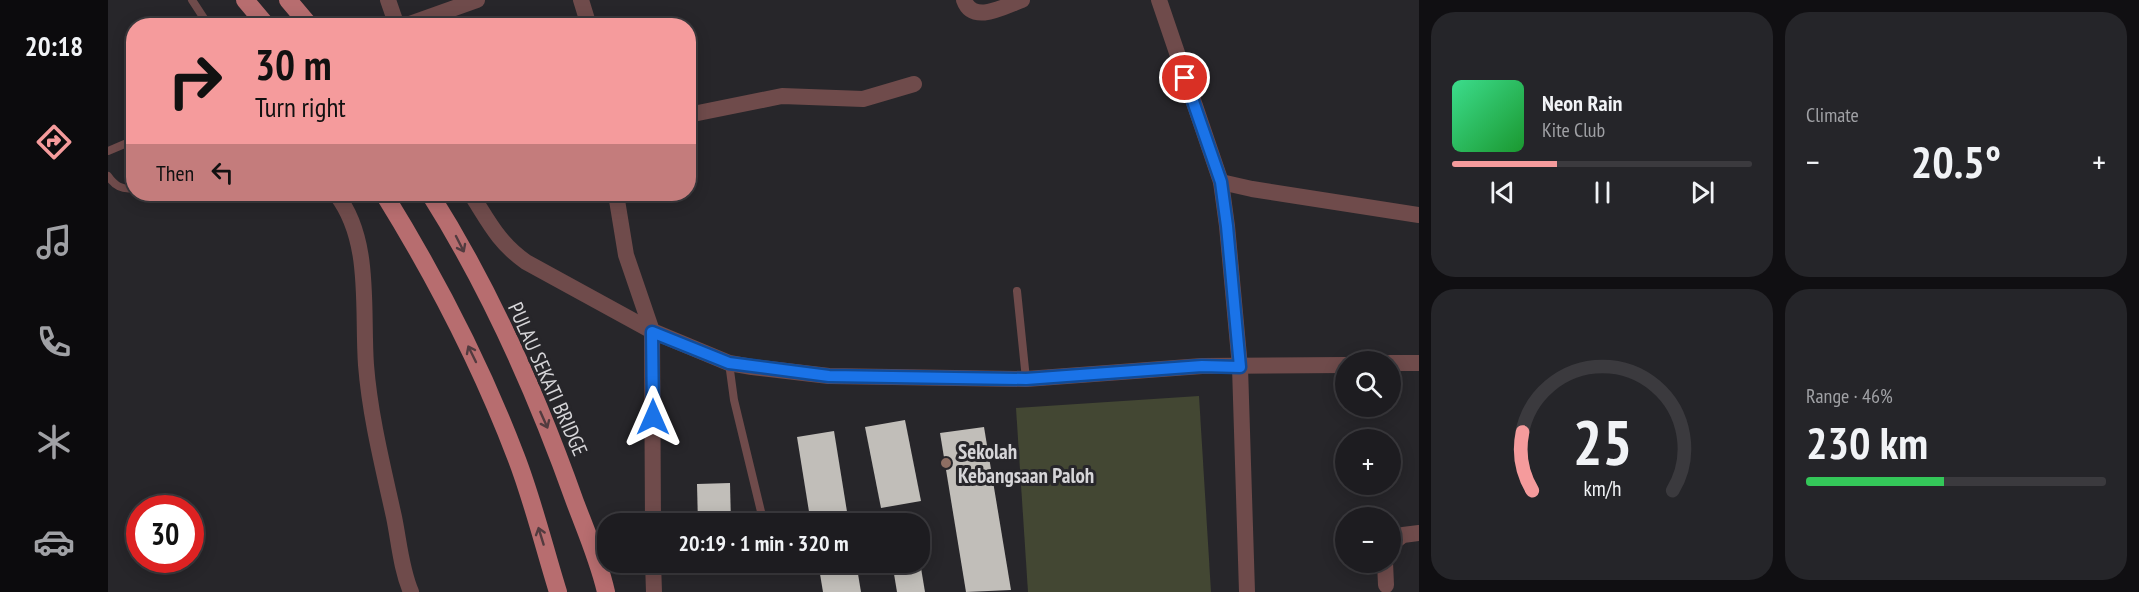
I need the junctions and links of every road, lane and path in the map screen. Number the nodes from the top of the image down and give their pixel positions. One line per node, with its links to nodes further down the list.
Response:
1 (192, 0): 10 (lane)
2 (245, 0): 11 (main road)
3 (288, 0): 12 (main road)
4 (388, 0): 13 (street)
5 (477, 0): 14 (street)
6 (581, 0): 15 (street)
7 (964, 0): 8 (street)
8 (1022, 0)
9 (1159, 0): 21 (street)
10 (204, 18)
11 (260, 18)
12 (303, 18)
13 (394, 18)
14 (426, 18)
15 (587, 18)
16 (914, 84): 17 (street)
17 (696, 113)
18 (126, 143): 19 (lane)
19 (108, 151)
20 (108, 176): 22 (lane)
21 (1221, 182): 28 (street); 35 (street)
22 (126, 189)
23 (341, 201): 44 (street)
24 (388, 201): 45 (main road, one-way to 24)
25 (435, 201): 46 (main road, PULAU SEKATI BRIDGE, one-way to 46)
26 (475, 201): 30 (street)
27 (617, 201): 30 (street)
28 (1419, 215)
29 (1017, 291): 36 (lane)
30 (652, 332): 31 (street); 37 (street)
31 (729, 363): 36 (street); 38 (lane)
32 (1401, 363): 33 (street)
33 (1419, 363)
34 (1335, 364): 35 (street)
35 (1240, 367): 36 (street); 48 (street)
36 (1026, 379)
37 (653, 513)
38 (761, 513)
39 (1419, 533): 40 (street)
40 (1401, 537)
41 (653, 573): 47 (street)
42 (1385, 573): 43 (street)
43 (1386, 585)
44 (410, 591)
45 (558, 592)
46 (606, 592)
47 (654, 592)
48 (1246, 592)

